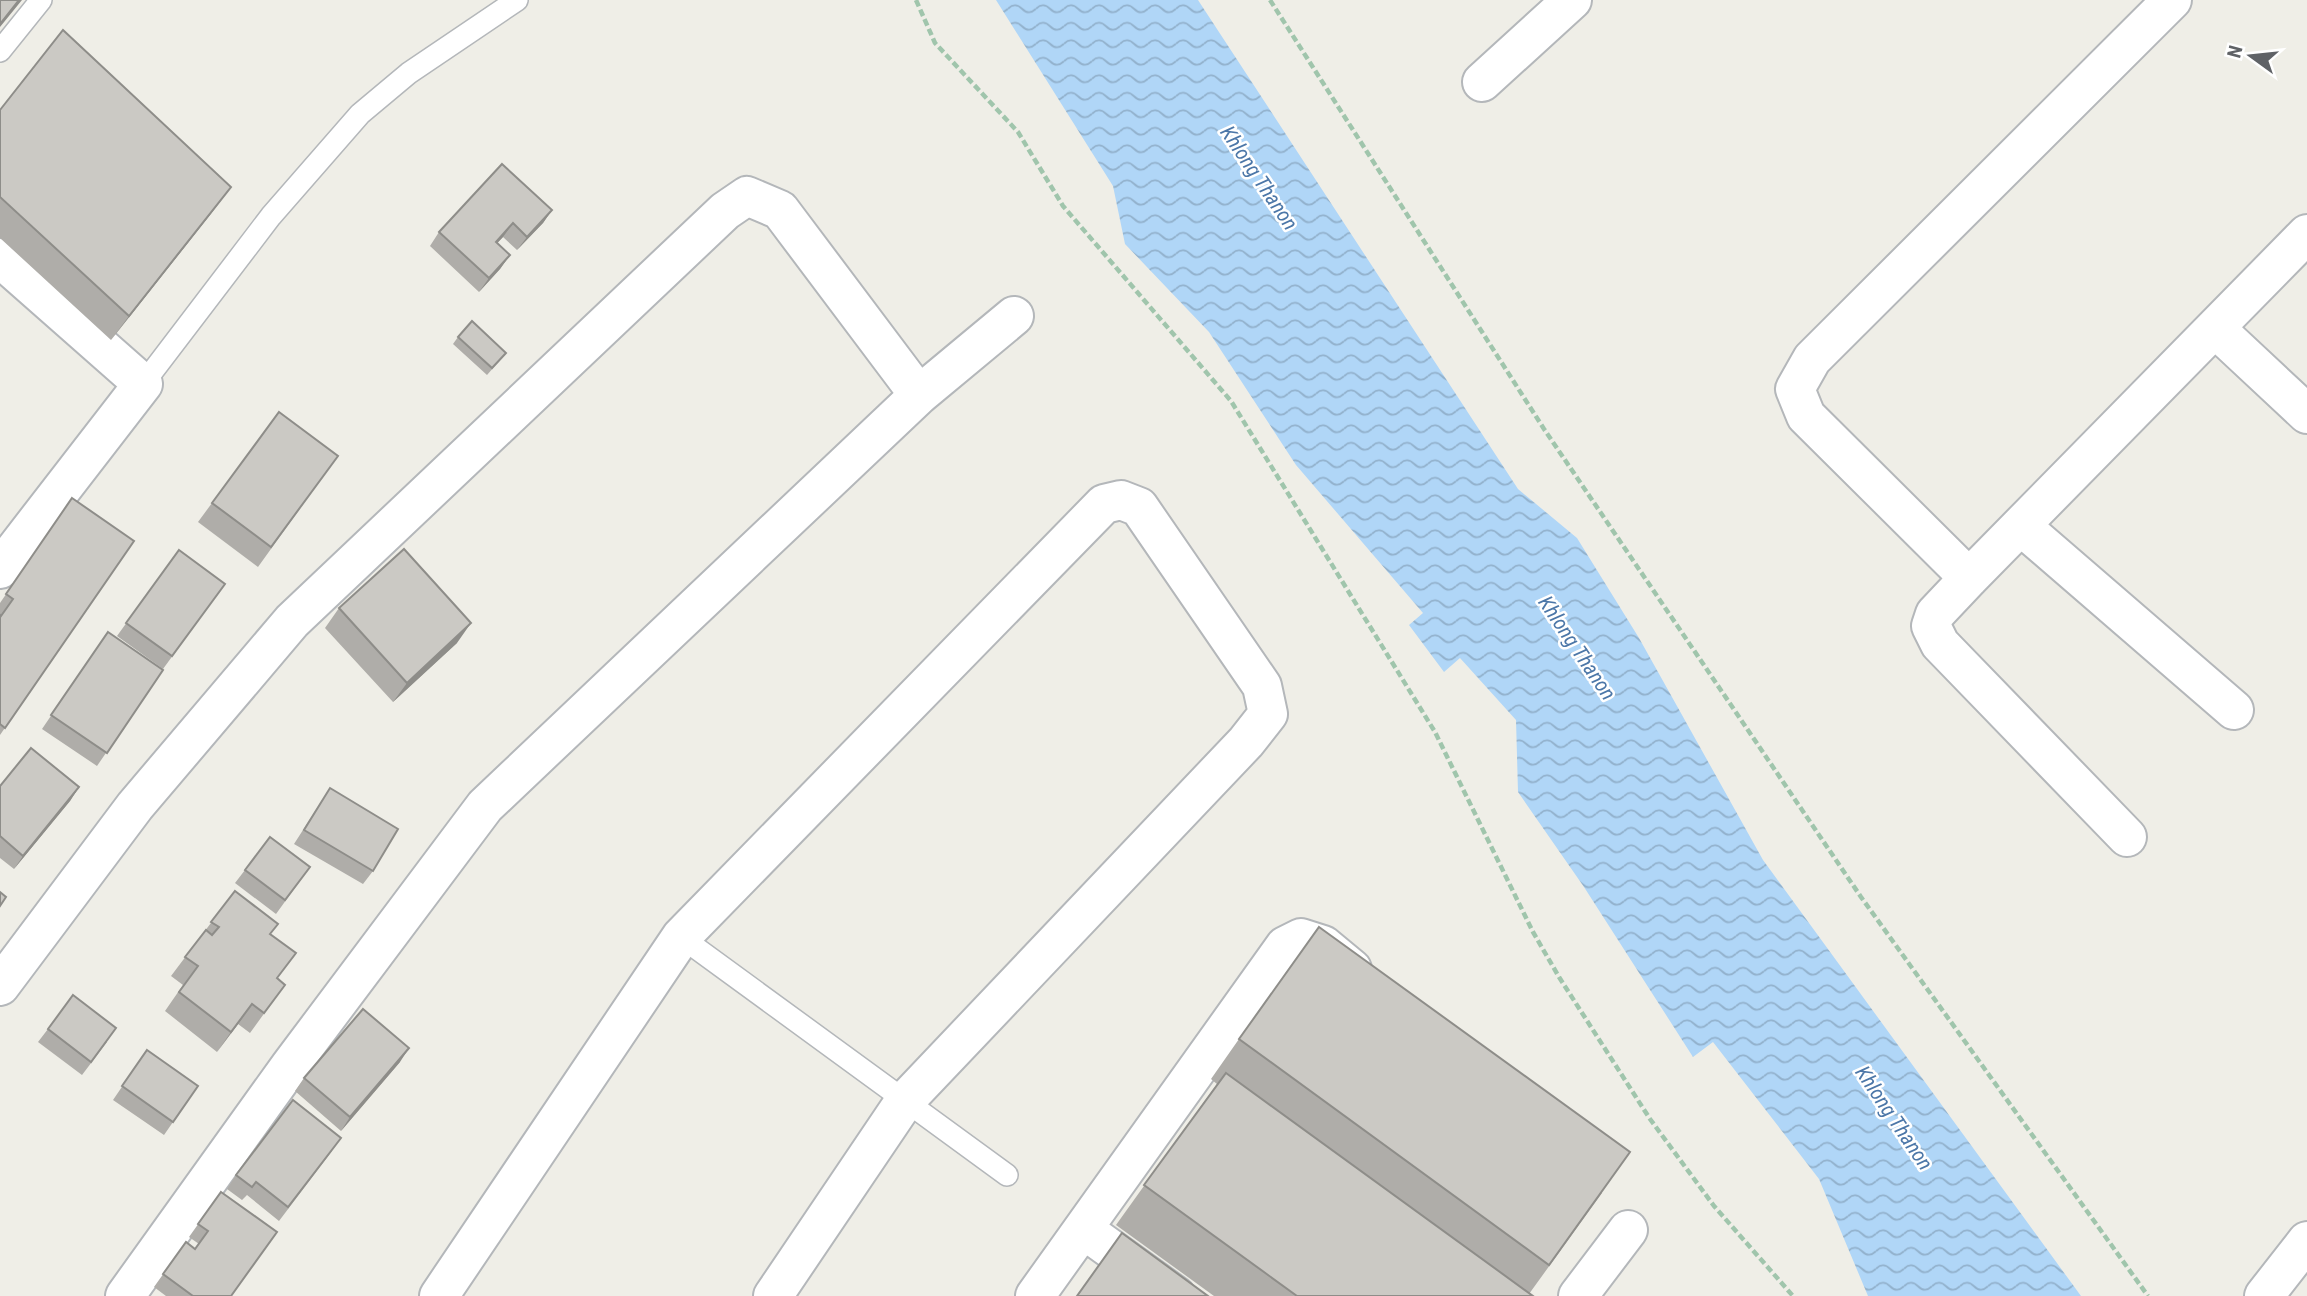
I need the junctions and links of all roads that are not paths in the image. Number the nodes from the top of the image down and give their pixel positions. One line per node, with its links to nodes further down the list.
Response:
1 (41, 0): 5 (lane)
2 (517, 0): 11 (lane)
3 (1572, 0): 6 (street)
4 (2172, 0): 16 (street)
5 (0, 51)
6 (1482, 82)
7 (2307, 234): 10 (street)
8 (0, 258): 11 (street)
9 (1014, 316): 12 (street)
10 (2216, 329): 13 (street); 14 (street)
11 (143, 384): 15 (street)
12 (919, 395): 20 (street); 29 (street)
13 (2307, 414)
14 (2021, 526): 16 (street); 17 (street)
15 (0, 569)
16 (1969, 578): 18 (street)
17 (2234, 710)
18 (2127, 837)
19 (681, 937): 23 (lane); 23 (street); 30 (street)
20 (0, 986)
21 (1375, 988): 22 (street)
22 (1188, 1082): 24 (street); 26 (street)
23 (904, 1102): 25 (lane); 31 (street)
24 (1221, 1106)
25 (1007, 1175)
26 (1083, 1229): 32 (street); 33 (street)
27 (1628, 1230): 34 (street)
28 (2307, 1241): 35 (street)
29 (125, 1296)
30 (439, 1296)
31 (773, 1296)
32 (1035, 1296)
33 (1176, 1296)
34 (1578, 1296)
35 (2264, 1296)

